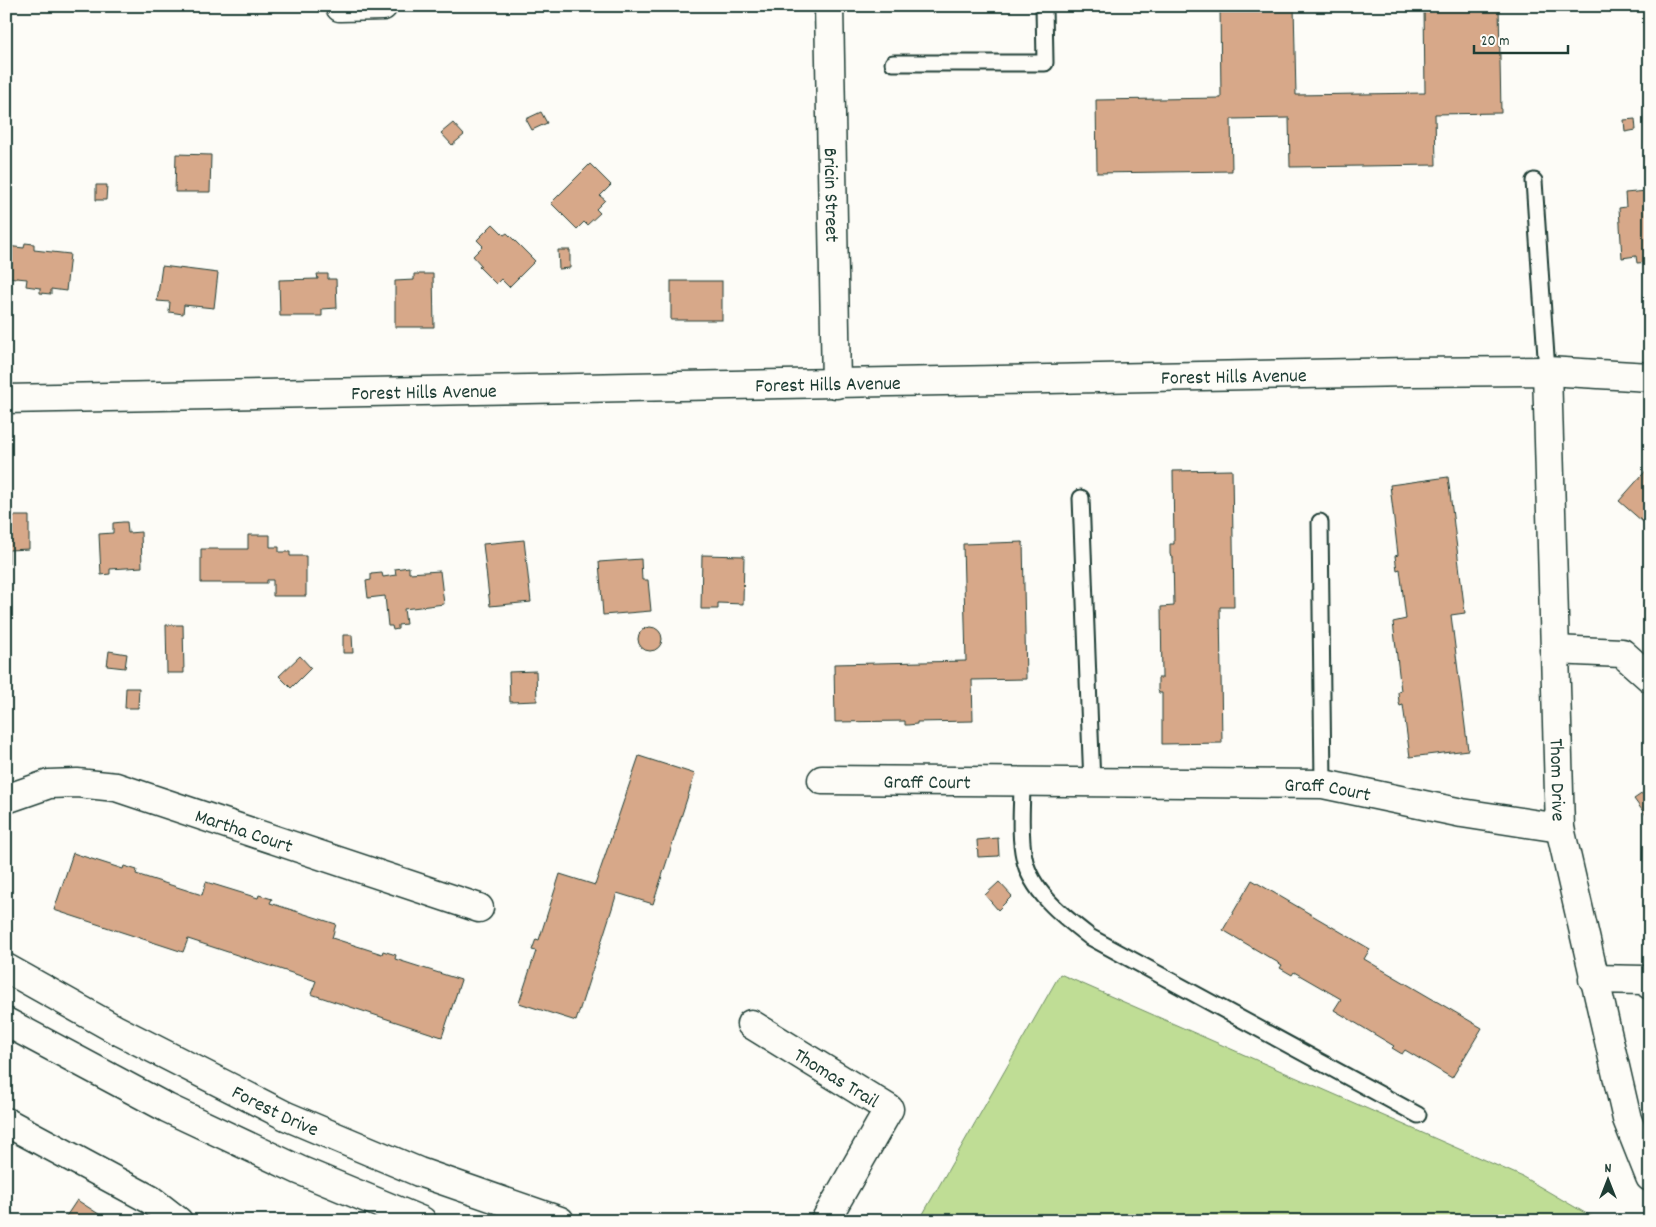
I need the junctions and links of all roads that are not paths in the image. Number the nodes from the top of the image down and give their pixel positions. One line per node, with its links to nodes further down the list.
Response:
1 (383, 6): 4 (street)
2 (829, 6): 9 (street, Bricin Street)
3 (1044, 6): 5 (lane)
4 (340, 7)
5 (893, 63)
6 (1534, 181): 7 (lane)
7 (1548, 371): 8 (street, Forest Hills Avenue); 9 (street, Forest Hills Avenue); 13 (street, Thom Drive)
8 (1650, 377)
9 (836, 384): 10 (street, Forest Hills Avenue)
10 (6, 399)
11 (1081, 498): 17 (lane)
12 (1320, 522): 18 (lane)
13 (1554, 650): 14 (street); 20 (street, Thom Drive)
14 (1650, 678)
15 (822, 780): 16 (street, Graff Court)
16 (1022, 783): 17 (street, Graff Court); 27 (lane)
17 (1092, 784): 18 (street, Graff Court)
18 (1323, 784): 20 (street, Graff Court)
19 (6, 799): 21 (street, Martha Court)
20 (1560, 828): 23 (street, Thom Drive)
21 (479, 908)
22 (6, 968): 32 (street, Forest Drive)
23 (1593, 979): 24 (street); 29 (street, Thom Drive)
24 (1650, 985)
25 (6, 1022): 31 (street)
26 (751, 1024): 33 (street, Thomas Trail)
27 (1418, 1115)
28 (6, 1122): 30 (street)
29 (1650, 1177)
30 (178, 1221)
31 (422, 1221)
32 (560, 1221)
33 (825, 1221)

